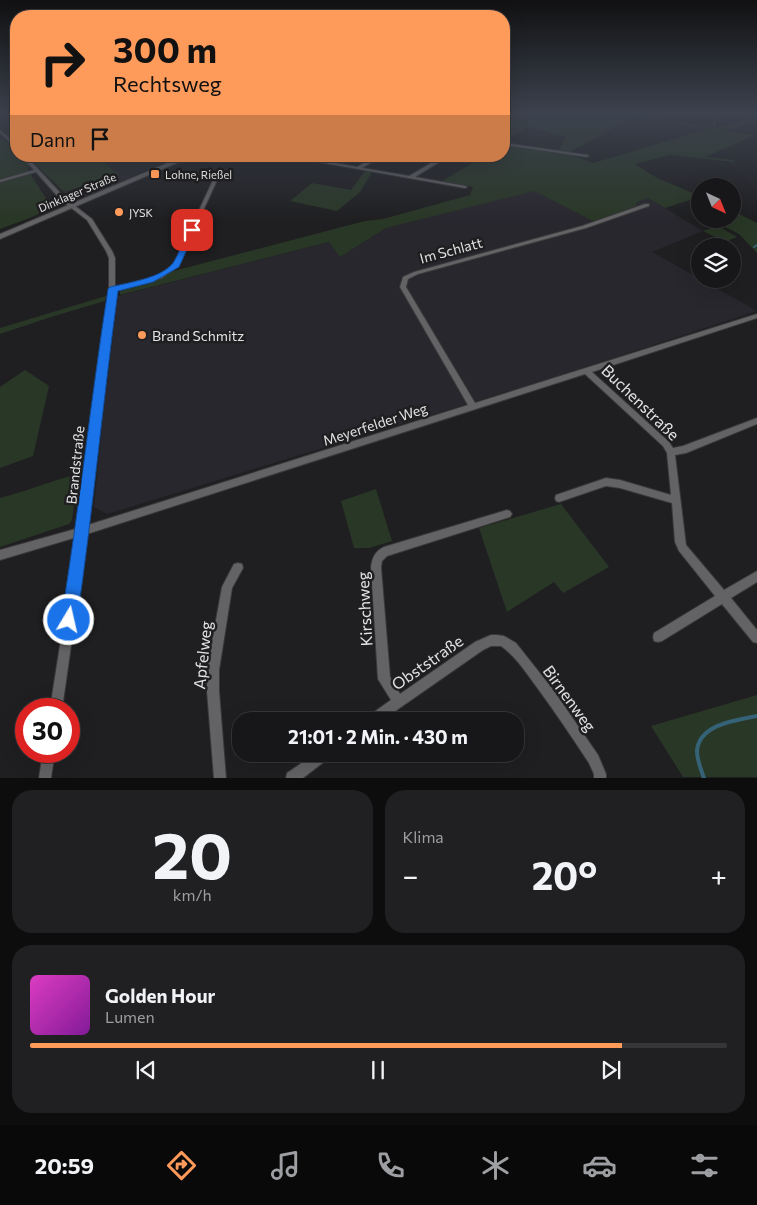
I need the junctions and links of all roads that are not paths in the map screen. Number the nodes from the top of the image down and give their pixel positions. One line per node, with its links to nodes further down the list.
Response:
1 (534, 148): 2 (street)
2 (587, 156)
3 (28, 162): 9 (street, Brandstraße)
4 (176, 162): 15 (main road, Dinklager Straße)
5 (320, 162): 8 (street)
6 (368, 162): 8 (street)
7 (437, 162): 10 (street)
8 (357, 168): 10 (street)
9 (36, 171): 12 (street); 15 (street, Brandstraße)
10 (411, 177): 13 (street)
11 (216, 178): 17 (street)
12 (0, 181)
13 (465, 187)
14 (647, 205): 20 (street, Im Schlatt)
15 (74, 206): 16 (main road, Dinklager Straße); 17 (street, Brandstraße)
16 (0, 237)
17 (113, 289): 26 (street, Brandstraße)
18 (757, 316): 19 (street, Meyerfelder Weg)
19 (587, 371): 20 (street, Meyerfelder Weg); 22 (street, Buchenstraße)
20 (473, 407): 26 (street, Meyerfelder Weg)
21 (757, 421): 22 (street)
22 (672, 452): 24 (street, Buchenstraße)
23 (559, 498): 24 (street)
24 (676, 500): 30 (street, Buchenstraße)
25 (507, 514): 35 (street, Kirschweg)
26 (83, 531): 27 (street, Meyerfelder Weg); 34 (street, Brandstraße)
27 (0, 555)
28 (238, 568): 40 (street, Apfelweg)
29 (757, 576): 30 (street)
30 (722, 598): 31 (street); 32 (street, Buchenstraße)
31 (658, 637)
32 (757, 638)
33 (506, 642): 35 (street, Obststraße); 42 (street, Birnenweg)
34 (58, 698)
35 (398, 701): 36 (street, Obststraße)
36 (383, 712)
37 (315, 762): 41 (street)
38 (47, 763): 39 (street)
39 (45, 778)
40 (220, 778)
41 (292, 778)
42 (600, 778)

